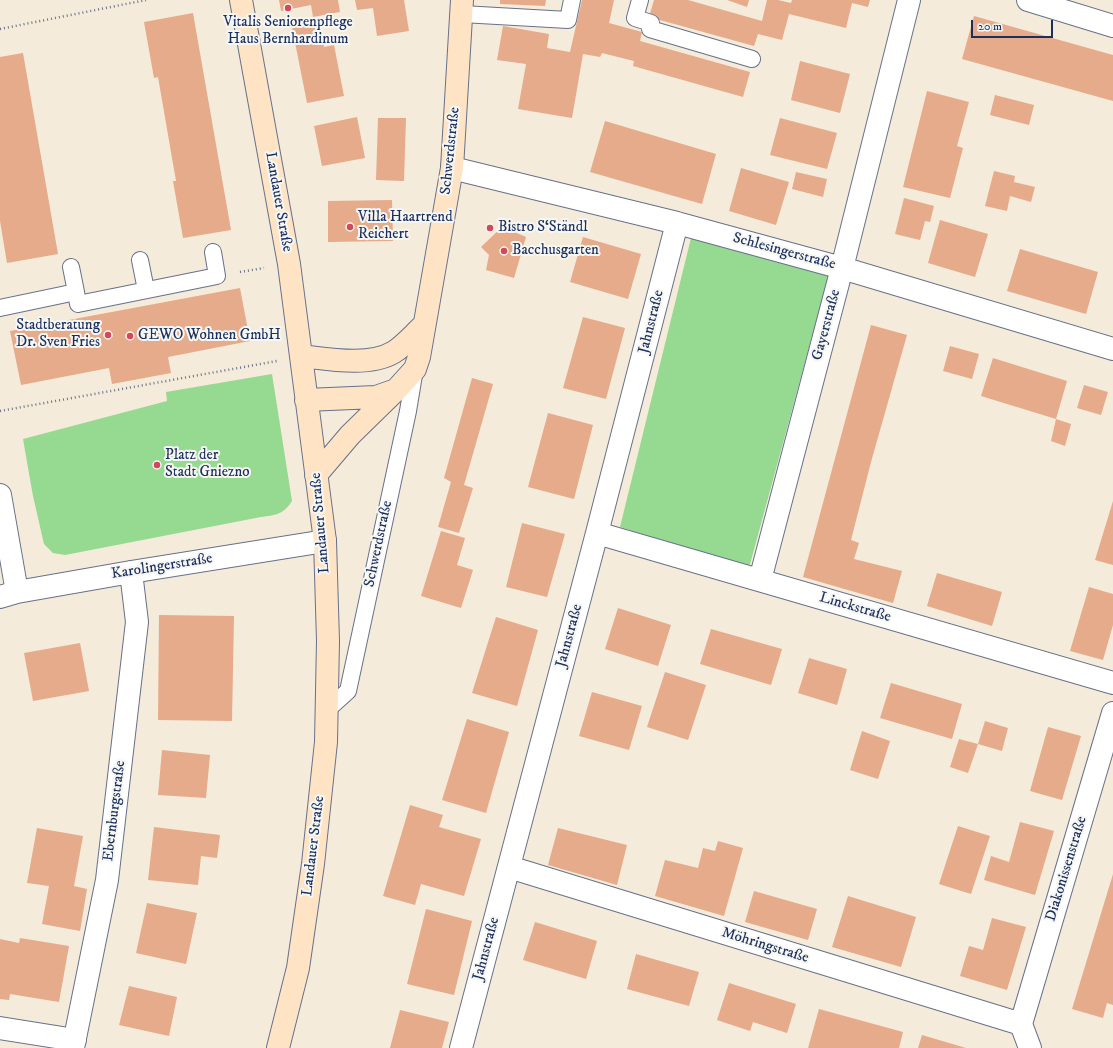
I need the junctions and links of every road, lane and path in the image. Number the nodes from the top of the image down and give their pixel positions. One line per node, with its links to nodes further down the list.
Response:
1 (146, 0): 9 (path)
2 (241, 0): 15 (main road, Landauer Straße)
3 (572, 0): 7 (lane)
4 (640, 0): 10 (lane)
5 (909, 0): 17 (street, Gayerstraße)
6 (1028, 0): 8 (street)
7 (462, 7): 11 (main road, Schwerdstraße)
8 (1113, 26)
9 (0, 29)
10 (752, 59)
11 (452, 168): 12 (street, Schlesingerstraße); 22 (main road, Schwerdstraße)
12 (677, 223): 17 (street, Schlesingerstraße); 31 (street, Jahnstraße)
13 (213, 252): 18 (lane)
14 (140, 260): 19 (lane)
15 (289, 264): 18 (path); 24 (main road, Landauer Straße)
16 (71, 267): 20 (lane)
17 (842, 268): 23 (street, Schlesingerstraße); 34 (street, Gayerstraße)
18 (217, 276): 19 (lane)
19 (146, 290): 20 (lane)
20 (76, 292): 21 (lane)
21 (0, 308)
22 (424, 325): 24 (main road); 25 (main road, Schwerdstraße)
23 (1113, 348)
24 (301, 356): 27 (main road, Landauer Straße); 28 (path)
25 (415, 369): 26 (main road, Schwerdstraße); 37 (lane, Schwerdstraße)
26 (396, 390): 27 (main road, Schwerdstraße); 29 (main road, Schwerdstraße)
27 (306, 400): 29 (main road, Landauer Straße)
28 (0, 412)
29 (316, 475): 32 (main road, Landauer Straße)
30 (0, 495): 35 (street)
31 (598, 533): 34 (street, Linckstraße); 39 (street, Jahnstraße)
32 (325, 541): 33 (street, Karolingerstraße); 37 (main road, Landauer Straße)
33 (131, 572): 35 (street, Karolingerstraße); 42 (street, Ebernburgstraße)
34 (760, 580): 36 (street, Linckstraße)
35 (8, 594)
36 (1113, 683)
37 (327, 710): 43 (main road, Landauer Straße)
38 (1113, 713): 40 (street, Diakonissenstraße)
39 (509, 867): 40 (street, Möhringstraße); 44 (street, Jahnstraße)
40 (1021, 1024): 45 (street)
41 (0, 1028): 42 (street)
42 (74, 1044)
43 (278, 1048)
44 (461, 1048)
45 (1030, 1048)

